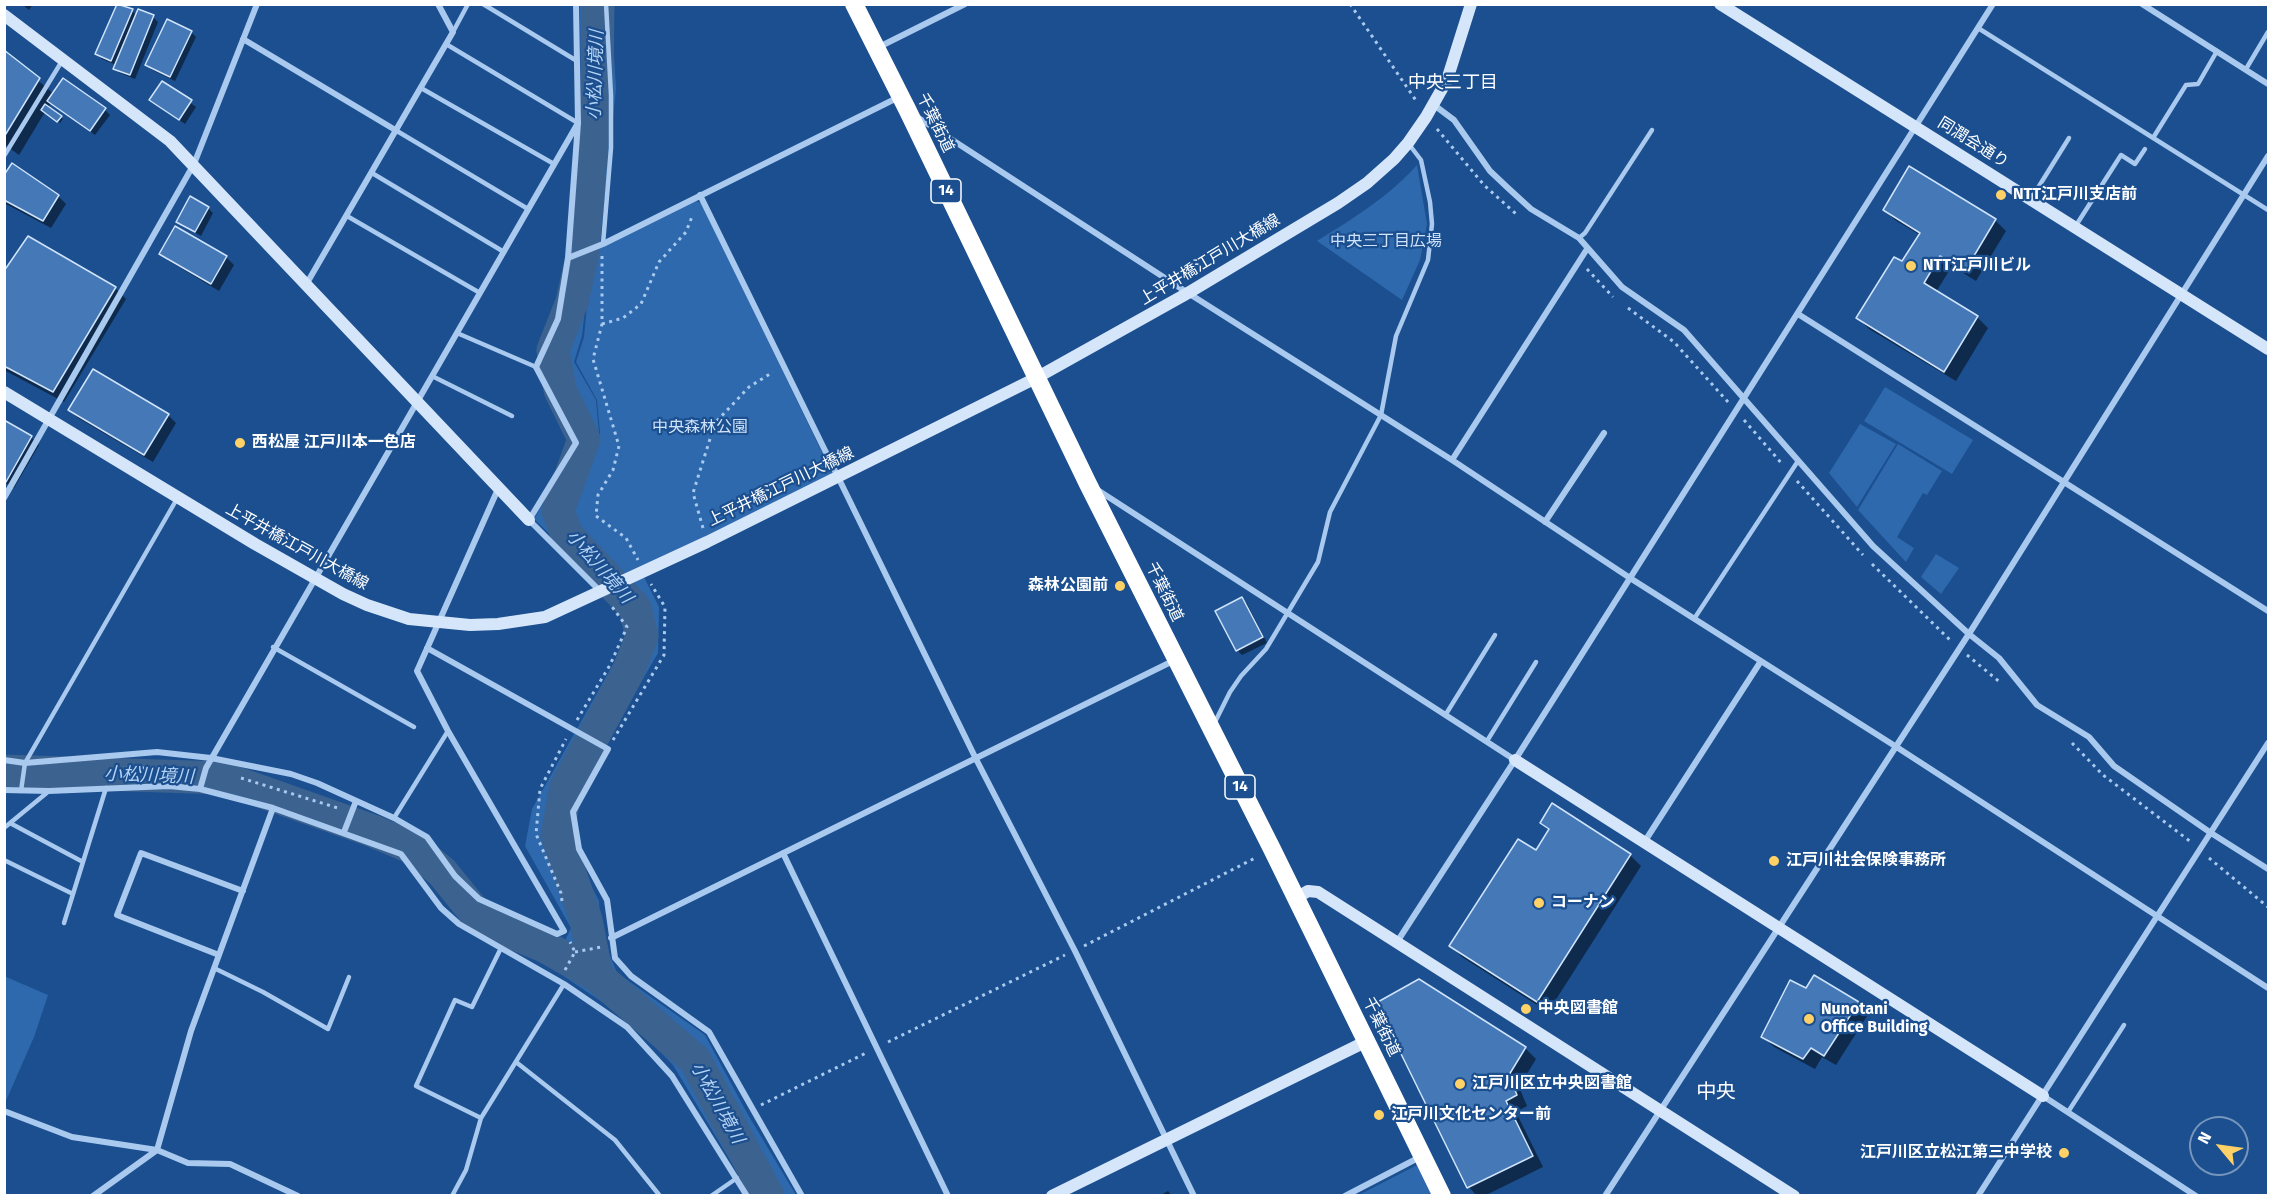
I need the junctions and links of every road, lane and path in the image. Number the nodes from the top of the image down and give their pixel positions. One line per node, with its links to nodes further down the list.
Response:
1 (257, 4): 17 (street)
2 (438, 4): 15 (street)
3 (468, 4): 15 (lane)
4 (483, 4): 22 (lane)
5 (576, 4): 22 (street)
6 (606, 4): 49 (lane)
7 (854, 4): 19 (highway, 千葉街道 / 14)
8 (965, 4): 19 (street)
9 (1471, 4): 27 (street, 上平井橋江戸川大橋線)
10 (1720, 4): 29 (street, 同潤会通り)
11 (1993, 4): 14 (street)
12 (2142, 4): 20 (street)
13 (4, 15): 21 (street)
14 (1978, 28): 29 (street); 33 (lane)
15 (453, 32): 18 (street)
16 (2268, 33): 23 (lane)
17 (243, 39): 31 (street); 38 (street)
18 (446, 44): 25 (street); 28 (lane)
19 (876, 48): 26 (highway, 千葉街道 / 14)
20 (2217, 51): 23 (street); 33 (lane)
21 (64, 59): 36 (lane); 38 (street)
22 (577, 62): 28 (street)
23 (2246, 69): 24 (street)
24 (2268, 84)
25 (421, 88): 31 (street); 39 (lane)
26 (904, 104): 41 (street); 55 (street); 64 (highway, 千葉街道 / 14)
27 (1434, 105): 34 (street, 上平井橋江戸川大橋線); 48 (street)
28 (578, 123): 39 (street); 52 (street)
29 (1916, 127): 43 (street, 同潤会通り); 57 (street)
30 (1652, 130): 48 (lane)
31 (397, 131): 40 (street); 44 (lane)
32 (2069, 138): 43 (lane)
33 (2153, 138): 42 (lane)
34 (1408, 143): 55 (street, 上平井橋江戸川大橋線); 68 (lane)
35 (2145, 149): 47 (lane)
36 (5, 153)
37 (2268, 156): 42 (street)
38 (194, 164): 53 (street); 70 (street)
39 (554, 164): 44 (street)
40 (372, 173): 46 (street); 51 (lane)
41 (700, 195): 49 (street); 58 (path); 61 (street)
42 (2244, 195): 45 (lane); 56 (street)
43 (2031, 199): 47 (street, 同潤会通り)
44 (528, 209): 51 (street)
45 (2268, 210)
46 (346, 216): 53 (street); 54 (lane)
47 (2075, 227): 56 (street, 同潤会通り)
48 (1579, 238): 50 (street)
49 (600, 245): 52 (street); 58 (path)
50 (1587, 249): 66 (street); 72 (street)
51 (504, 252): 54 (street)
52 (568, 258): 62 (street)
53 (307, 283): 67 (street)
54 (480, 293): 59 (street)
55 (1188, 293): 64 (street, 上平井橋江戸川大橋線); 68 (street)
56 (2182, 294): 60 (street, 同潤会通り); 75 (street)
57 (1798, 314): 66 (street); 75 (street)
58 (602, 324): 83 (path)
59 (457, 333): 62 (lane); 63 (street)
60 (2268, 349)
61 (784, 365): 74 (street); 82 (path)
62 (536, 367): 80 (street)
63 (432, 376): 67 (street); 69 (lane)
64 (1036, 378): 74 (street, 上平井橋江戸川大橋線); 76 (highway, 千葉街道 / 14)
65 (4, 392): 70 (street, 上平井橋江戸川大橋線)
66 (1743, 399): 73 (street); 85 (street)
67 (418, 400): 77 (street); 84 (street)
68 (1381, 415): 72 (street); 88 (lane)
69 (512, 416)
70 (49, 419): 78 (street, 上平井橋江戸川大橋線); 79 (street)
71 (1604, 433): 81 (street)
72 (1452, 460): 81 (street)
73 (1798, 461): 89 (lane); 91 (street)
74 (839, 477): 82 (street, 上平井橋江戸川大橋線); 107 (street)
75 (2063, 481): 87 (street); 91 (street)
76 (1088, 484): 88 (street); 95 (highway, 千葉街道 / 14)
77 (498, 489): 80 (street); 90 (street)
78 (178, 497): 84 (street, 上平井橋江戸川大橋線); 110 (lane)
79 (4, 498)
80 (529, 520): 86 (street)
81 (1545, 522): 85 (street)
82 (707, 542): 83 (street, 上平井橋江戸川大橋線)
83 (645, 572): 86 (street, 上平井橋江戸川大橋線); 105 (path)
84 (314, 577): 90 (street, 上平井橋江戸川大橋線); 93 (street)
85 (1629, 578): 89 (street); 109 (street)
86 (605, 591): 90 (street, 上平井橋江戸川大橋線)
87 (2268, 611)
88 (1289, 612): 98 (street); 100 (lane)
89 (1694, 619): 96 (street)
90 (438, 623): 94 (street)
91 (1969, 634): 104 (street); 122 (street)
92 (1495, 635): 98 (lane)
93 (273, 648): 99 (lane); 106 (street)
94 (427, 648): 101 (street); 105 (street)
95 (1176, 660): 100 (highway, 千葉街道 / 14); 107 (street)
96 (1761, 661): 104 (street); 123 (street)
97 (1536, 662): 102 (lane)
98 (1446, 714): 102 (street)
99 (414, 727)
100 (1211, 730): 124 (highway, 千葉街道 / 14)
101 (448, 731): 118 (lane); 118 (street)
102 (1486, 741): 109 (street)
103 (2268, 743): 122 (street)
104 (1895, 746): 132 (street); 134 (street)
105 (608, 749): 135 (street)
106 (211, 758): 110 (street); 113 (street); 116 (street)
107 (976, 759): 125 (street); 138 (street)
108 (4, 760): 110 (street)
109 (1515, 760): 123 (street); 136 (street)
110 (24, 766): 111 (lane)
111 (21, 788): 114 (street); 115 (street)
112 (106, 788): 113 (street); 115 (street); 127 (lane)
113 (200, 789): 117 (street)
114 (4, 790)
115 (49, 791): 119 (lane)
116 (356, 801): 118 (street); 121 (street)
117 (273, 808): 121 (street); 129 (street)
118 (394, 818)
119 (10, 823): 120 (lane); 127 (lane)
120 (4, 828)
121 (344, 832): 137 (street)
122 (2211, 833): 128 (street); 132 (street)
123 (1645, 841): 134 (street)
124 (1272, 849): 131 (highway, 千葉街道 / 14); 138 (path)
125 (783, 853): 135 (street); 147 (street)
126 (4, 860): 130 (lane)
127 (83, 862): 130 (lane)
128 (2268, 869)
129 (243, 891): 140 (street); 140 (street)
130 (73, 894): 133 (lane)
131 (1296, 898): 136 (street); 146 (highway, 千葉街道 / 14)
132 (2158, 917): 144 (street); 149 (street)
133 (63, 923)
134 (1779, 926): 149 (street); 150 (street)
135 (611, 938): 139 (path); 151 (street)
136 (1397, 942): 150 (street)
137 (501, 948): 143 (street); 154 (lane)
138 (1075, 951): 147 (path); 155 (street)
139 (575, 952)
140 (219, 955): 141 (street)
141 (214, 968): 142 (lane); 156 (street)
142 (349, 977)
143 (564, 984): 148 (lane); 158 (street)
144 (2268, 988)
145 (2124, 1024): 153 (lane)
146 (1367, 1041): 155 (street); 157 (highway, 千葉街道 / 14)
147 (876, 1048): 151 (path); 166 (street)
148 (516, 1062): 154 (lane); 162 (lane)
149 (2043, 1096): 153 (street); 173 (street)
150 (1661, 1109): 171 (street); 172 (street)
151 (752, 1110): 165 (street)
152 (4, 1111): 156 (street)
153 (2068, 1112): 174 (street)
154 (481, 1118): 161 (lane)
155 (1166, 1139): 167 (street); 168 (street)
156 (157, 1150): 159 (street); 160 (street)
157 (1423, 1156): 169 (street); 170 (highway, 千葉街道 / 14)
158 (737, 1178): 163 (lane); 164 (street)
159 (93, 1196)
160 (298, 1196)
161 (452, 1196)
162 (660, 1196)
163 (711, 1196)
164 (747, 1196)
165 (802, 1196)
166 (948, 1196)
167 (1052, 1196)
168 (1194, 1196)
169 (1345, 1196)
170 (1442, 1196)
171 (1605, 1196)
172 (1794, 1196)
173 (1978, 1196)
174 (2196, 1196)

